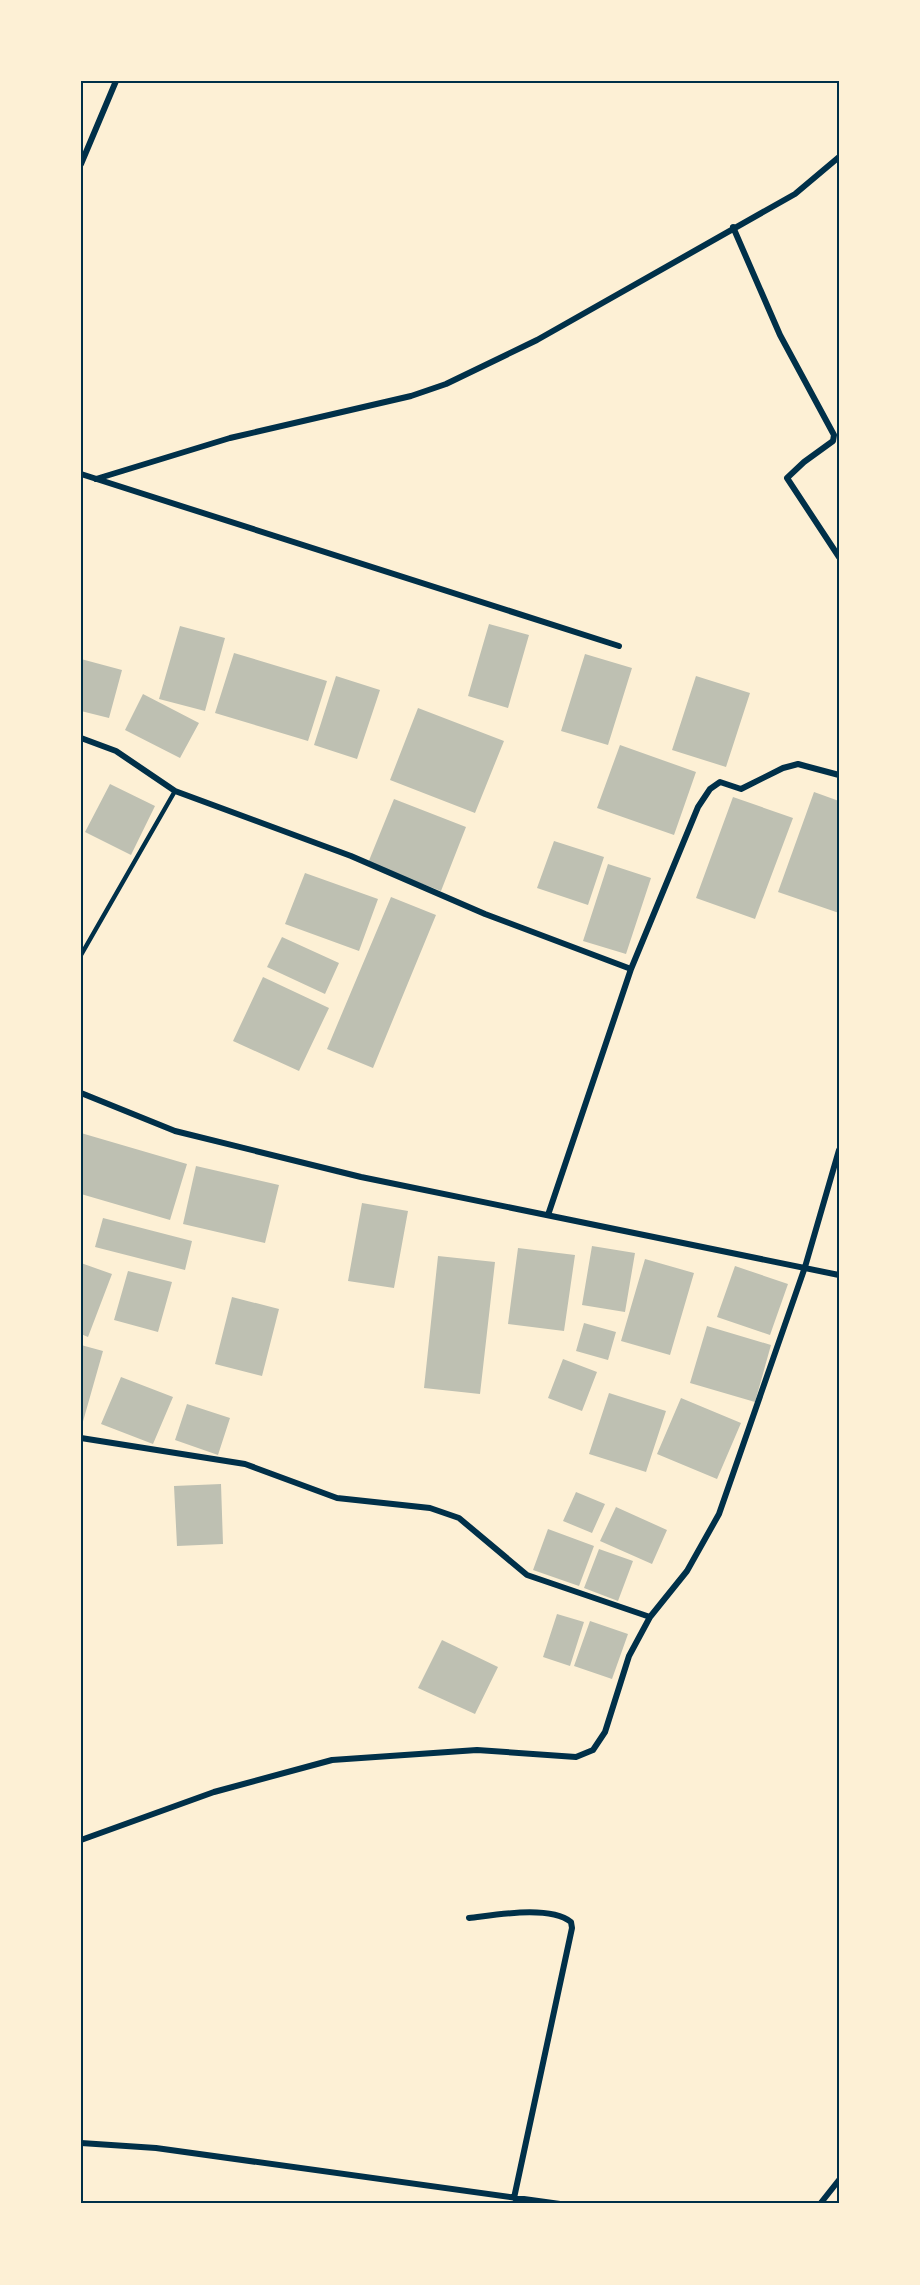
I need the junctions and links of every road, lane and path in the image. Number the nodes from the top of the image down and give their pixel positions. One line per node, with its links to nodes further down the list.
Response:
1 (116, 81): 3 (street)
2 (839, 157): 4 (street)
3 (81, 164)
4 (733, 227): 6 (street); 7 (street)
5 (81, 474): 6 (street)
6 (96, 479): 8 (street)
7 (839, 557)
8 (619, 646)
9 (81, 738): 11 (street)
10 (839, 775): 13 (street)
11 (175, 791): 12 (lane); 13 (street)
12 (81, 956)
13 (631, 969): 16 (street)
14 (81, 1093): 16 (street)
15 (839, 1150): 17 (street)
16 (548, 1215): 17 (street)
17 (804, 1267): 18 (street); 20 (street)
18 (839, 1275)
19 (81, 1438): 20 (street)
20 (650, 1617): 21 (street)
21 (81, 1840)
22 (470, 1918): 25 (street)
23 (81, 2143): 25 (street)
24 (839, 2180): 27 (street)
25 (514, 2198): 26 (street)
26 (560, 2204)
27 (820, 2204)

